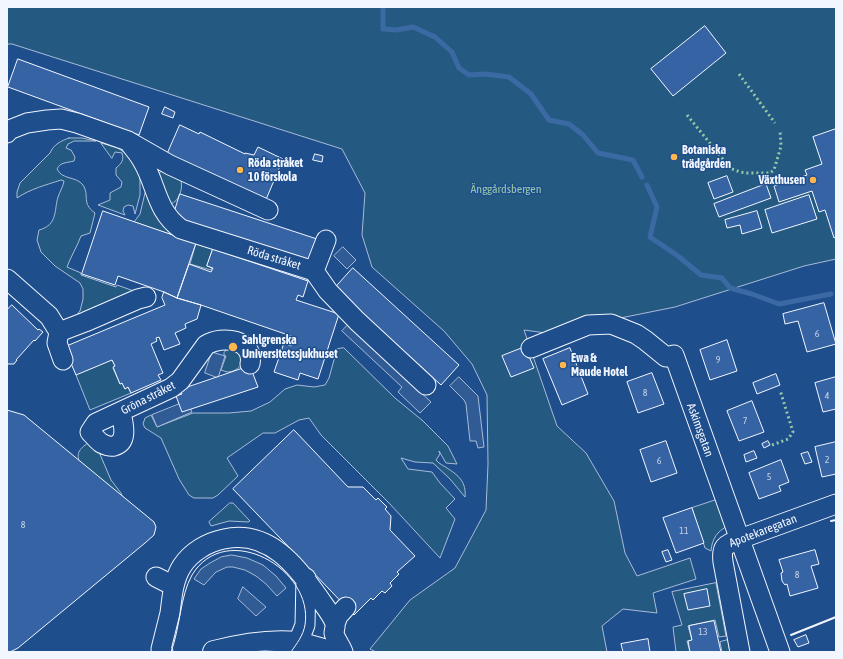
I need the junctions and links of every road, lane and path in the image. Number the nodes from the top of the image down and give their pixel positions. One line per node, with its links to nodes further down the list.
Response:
1 (7, 133): 2 (street)
2 (128, 141): 3 (street); 5 (street, Röda stråket)
3 (268, 210)
4 (326, 240): 5 (street)
5 (314, 271): 12 (street, Röda stråket)
6 (7, 279): 8 (street)
7 (146, 297): 8 (street)
8 (59, 332): 10 (street)
9 (531, 348): 15 (street, Askimsgatan)
10 (63, 360)
11 (250, 364): 13 (street, Gröna stråket)
12 (426, 385)
13 (121, 412): 13 (street, Gröna stråket)
14 (836, 504): 15 (street, Apotekaregatan)
15 (740, 539): 28 (street, Apotekaregatan); 29 (street, Askimsgatan)
16 (156, 577): 18 (street)
17 (306, 578): 18 (street); 19 (street); 22 (street)
18 (174, 586): 21 (street)
19 (321, 601): 20 (street); 20 (street)
20 (335, 624): 27 (street)
21 (167, 626): 23 (street); 24 (street)
22 (294, 648): 25 (main road); 26 (main road)
23 (155, 652)
24 (163, 652)
25 (214, 652)
26 (330, 652)
27 (343, 652)
28 (740, 652)
29 (780, 652)

